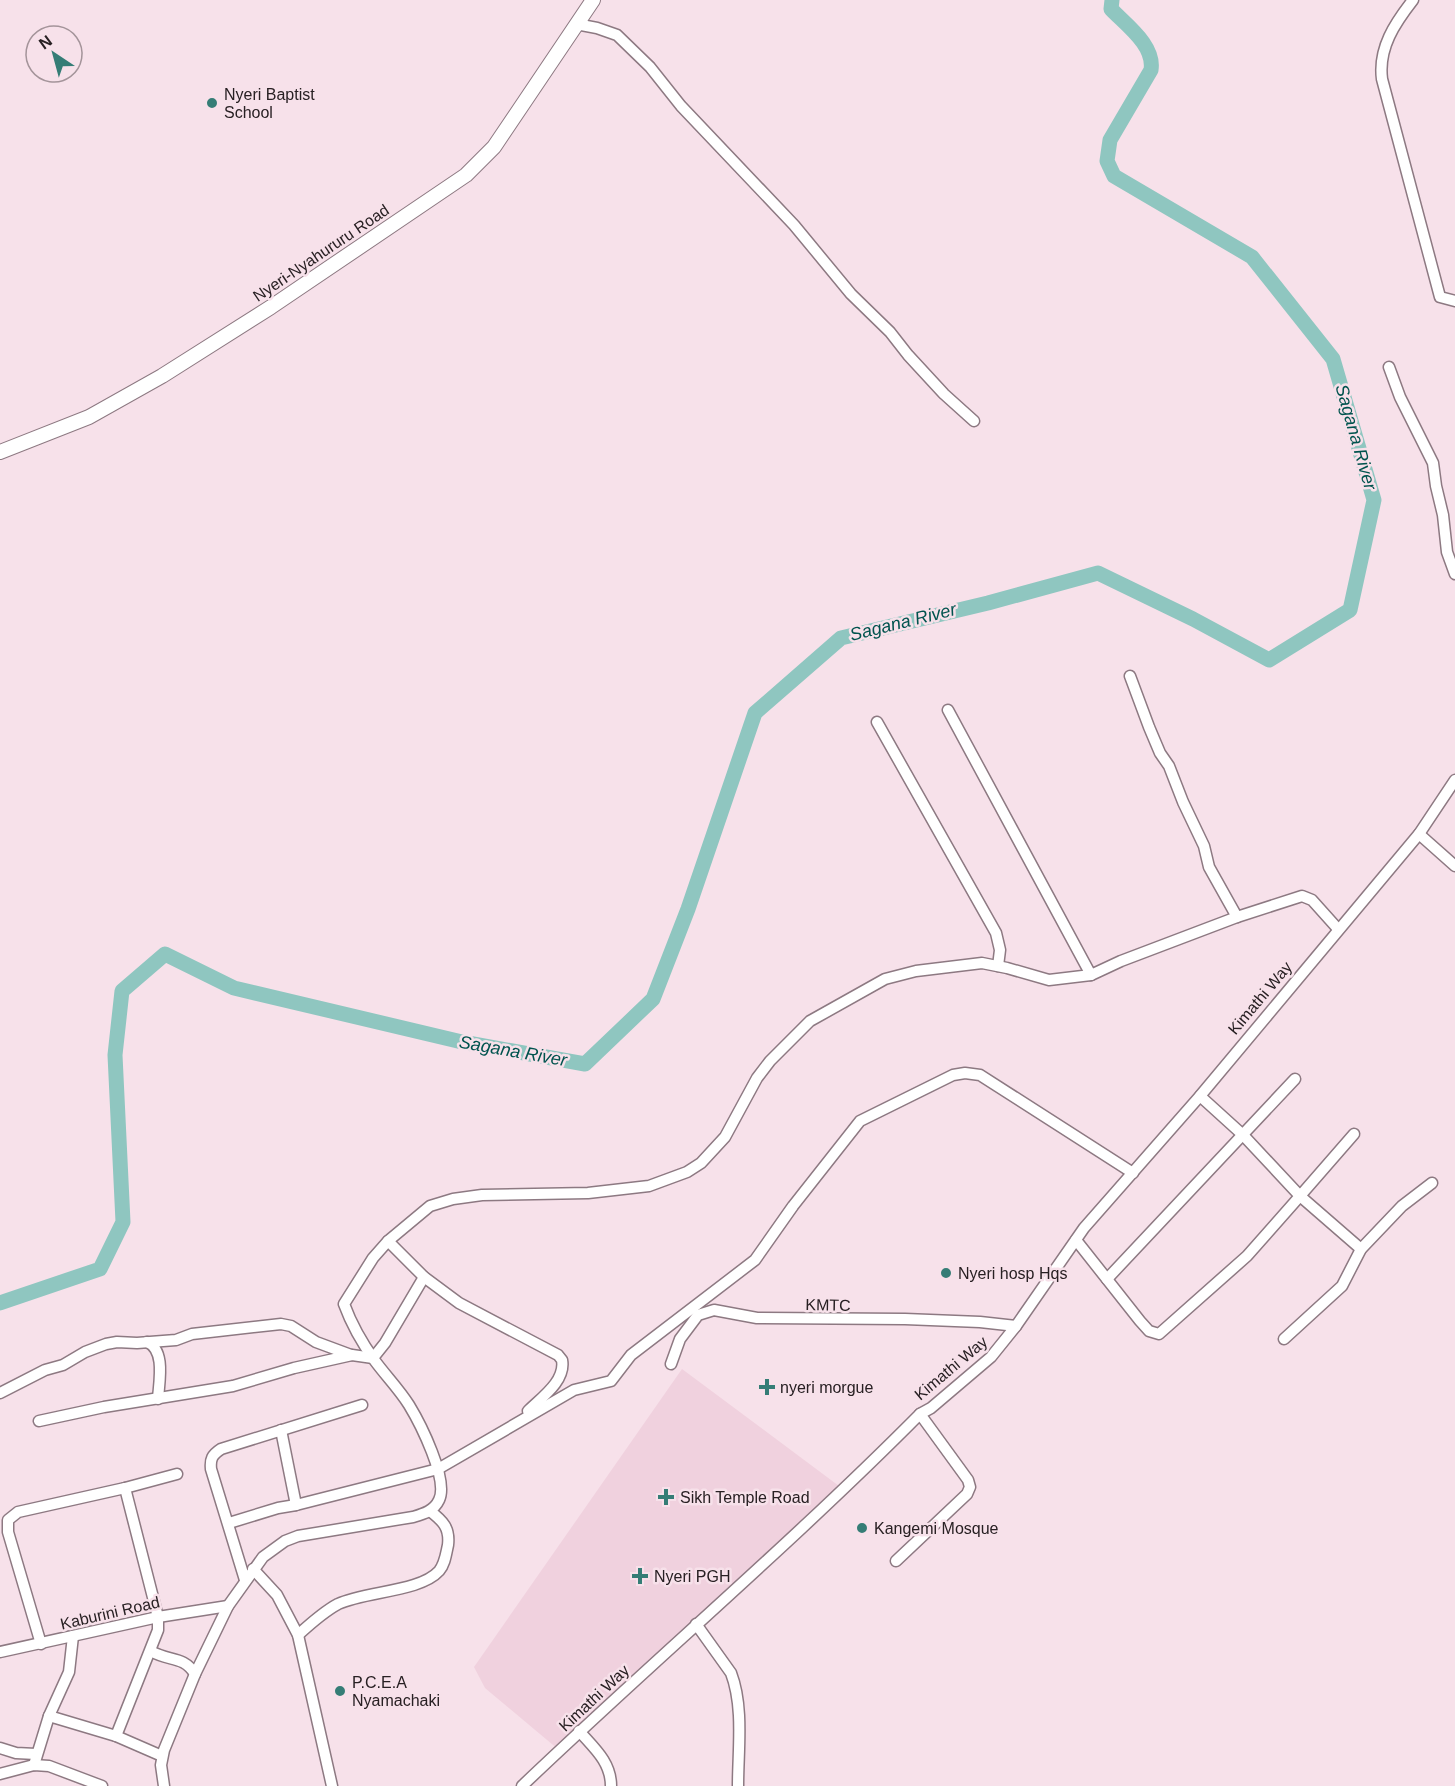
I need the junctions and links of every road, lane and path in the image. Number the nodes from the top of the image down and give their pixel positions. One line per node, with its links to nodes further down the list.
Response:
1 (593, 0): 3 (main road, Nyeri-Nyahururu Road)
2 (1413, 0): 4 (street)
3 (576, 24): 6 (street); 7 (main road, Nyeri-Nyahururu Road)
4 (1455, 301)
5 (1389, 367): 8 (street)
6 (974, 421)
7 (0, 452)
8 (1455, 574)
9 (1130, 676): 15 (street)
10 (948, 710): 18 (street)
11 (877, 722): 17 (street)
12 (1455, 780): 13 (street, Kimathi Way)
13 (1419, 834): 14 (street); 16 (street, Kimathi Way)
14 (1455, 866)
15 (1237, 917): 16 (street); 18 (street)
16 (1338, 929): 20 (street, Kimathi Way)
17 (998, 966): 18 (street); 27 (street)
18 (1091, 975)
19 (1295, 1079): 22 (street)
20 (1200, 1096): 22 (street); 23 (street, Kimathi Way)
21 (1354, 1134): 25 (street)
22 (1243, 1135): 25 (street); 30 (street)
23 (1133, 1173): 26 (street, Kimathi Way); 42 (street)
24 (1432, 1183): 28 (street)
25 (1300, 1196): 28 (street); 30 (street)
26 (1076, 1240): 30 (street); 31 (street, Kimathi Way)
27 (388, 1241): 29 (street); 35 (street)
28 (1361, 1249): 32 (street)
29 (424, 1277): 35 (street); 42 (street)
30 (1107, 1279)
31 (1016, 1326): 36 (street, KMTC); 40 (street, Kimathi Way)
32 (1284, 1339)
33 (147, 1342): 34 (street); 37 (street); 38 (street)
34 (352, 1355): 35 (street); 38 (street)
35 (373, 1358): 44 (street)
36 (671, 1364)
37 (0, 1393)
38 (158, 1400): 41 (street)
39 (362, 1405): 43 (street)
40 (920, 1414): 50 (street); 55 (street, Kimathi Way)
41 (39, 1421)
42 (517, 1422): 44 (street)
43 (281, 1430): 47 (street); 49 (street)
44 (438, 1469): 47 (street); 48 (street)
45 (177, 1474): 46 (street)
46 (125, 1488): 54 (street); 58 (street)
47 (296, 1505): 49 (street)
48 (430, 1511): 51 (street); 56 (street)
49 (229, 1523): 52 (street)
50 (896, 1561)
51 (253, 1569): 52 (street); 56 (street)
52 (245, 1580): 53 (street)
53 (228, 1606): 54 (street, Kaburini Road); 61 (street)
54 (158, 1617): 57 (street, Kaburini Road); 60 (street)
55 (696, 1624): 63 (street, Kimathi Way); 74 (street)
56 (298, 1635): 71 (street)
57 (73, 1636): 58 (street, Kaburini Road); 62 (street)
58 (41, 1644): 59 (street, Kaburini Road)
59 (0, 1652)
60 (151, 1652): 61 (street); 64 (street)
61 (195, 1674): 66 (street)
62 (49, 1716): 64 (street); 67 (street)
63 (579, 1731): 72 (street, Kimathi Way); 73 (street)
64 (116, 1736): 66 (street)
65 (0, 1748): 67 (street)
66 (162, 1756): 70 (street)
67 (35, 1760): 68 (street); 69 (street)
68 (0, 1774)
69 (102, 1786)
70 (164, 1786)
71 (332, 1786)
72 (522, 1786)
73 (611, 1786)
74 (738, 1786)

